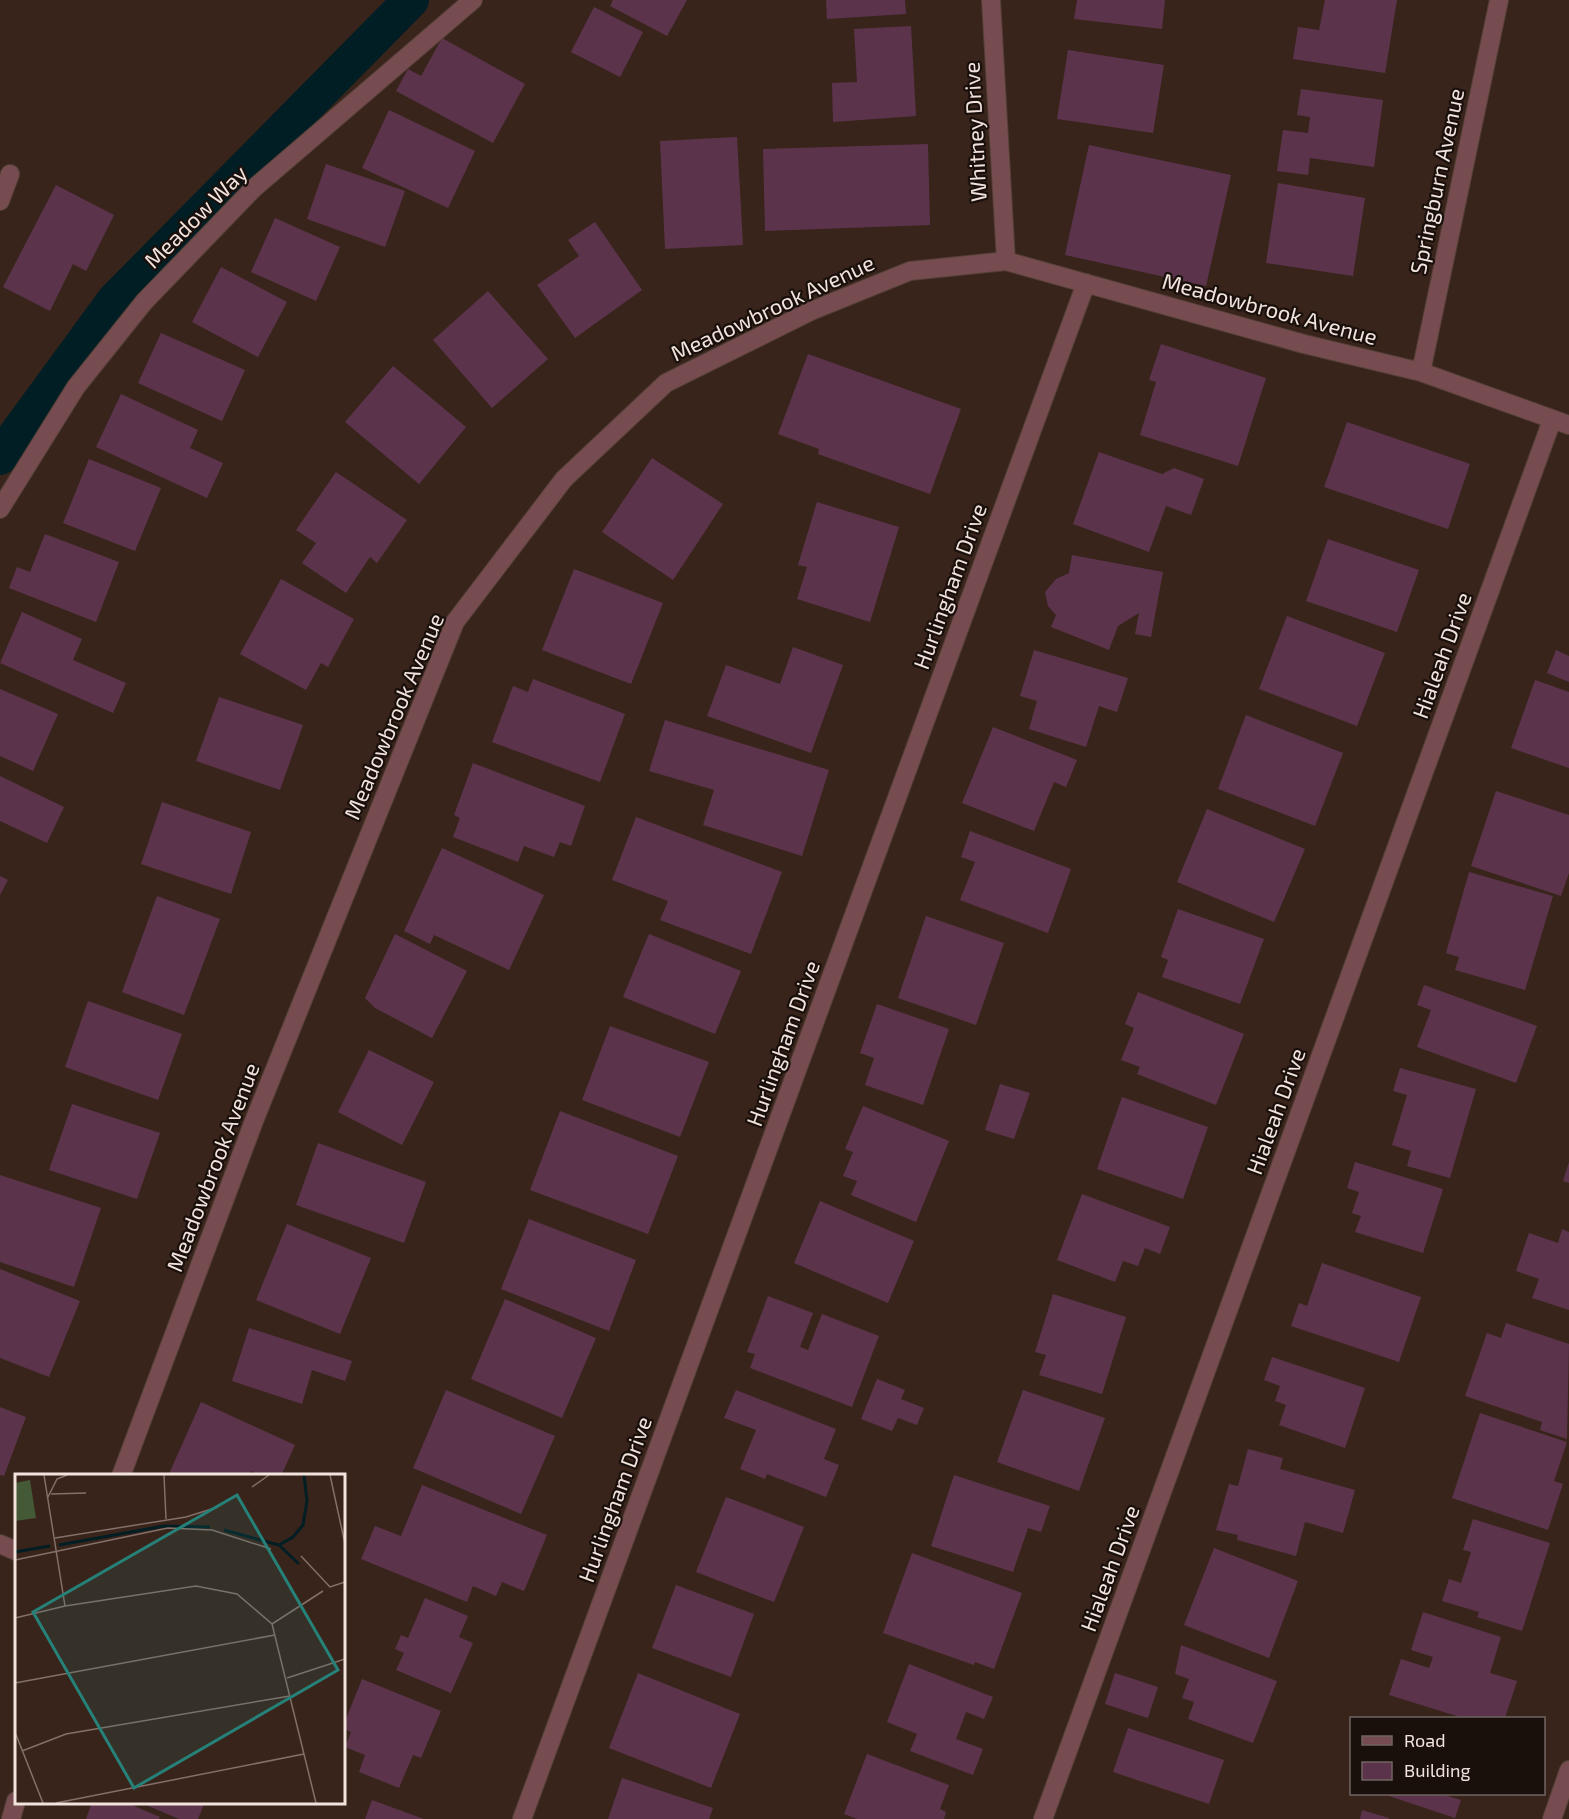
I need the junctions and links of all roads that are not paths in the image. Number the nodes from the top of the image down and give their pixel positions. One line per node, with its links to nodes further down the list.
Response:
1 (473, 0): 10 (street, Meadow Way)
2 (991, 0): 6 (street, Whitney Drive)
3 (1498, 0): 8 (street, Springburn Avenue)
4 (10, 174): 5 (street)
5 (0, 201)
6 (1006, 261): 7 (street, Meadowbrook Avenue); 11 (street, Meadowbrook Avenue)
7 (1086, 283): 8 (street, Meadowbrook Avenue); 17 (street, Hurlingham Drive)
8 (1421, 372): 9 (street, Meadowbrook Avenue)
9 (1560, 423): 18 (street, Hialeah Drive)
10 (0, 509)
11 (122, 1474)
12 (0, 1544): 13 (street)
13 (15, 1551)
14 (1569, 1770): 19 (street)
15 (15, 1804): 16 (street)
16 (11, 1819)
17 (522, 1819)
18 (1043, 1819)
19 (1552, 1819)

